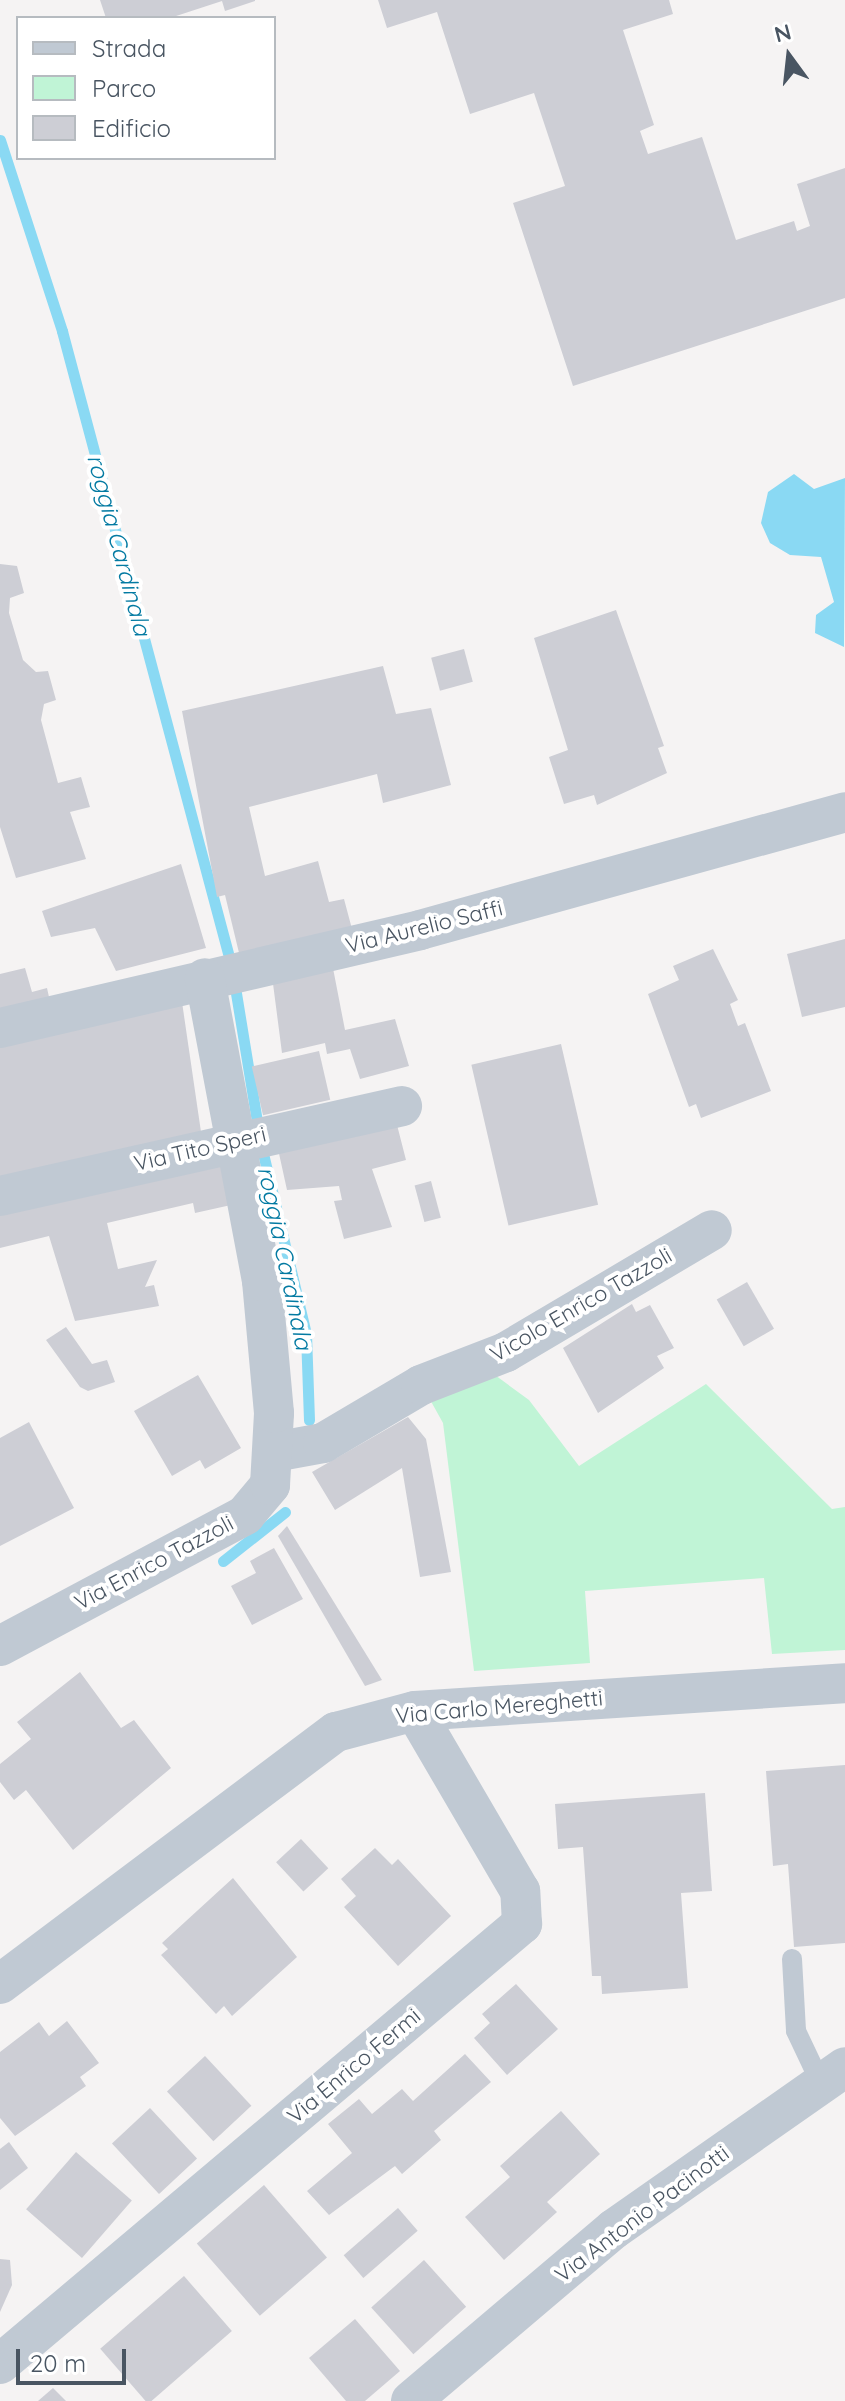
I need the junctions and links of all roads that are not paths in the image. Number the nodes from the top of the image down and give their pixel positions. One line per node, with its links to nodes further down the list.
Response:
1 (845, 812): 2 (street, Via Aurelio Saffi)
2 (205, 978): 3 (street, Via Aurelio Saffi); 5 (street, Via Enrico Tazzoli)
3 (0, 1028)
4 (402, 1106): 5 (street, Via Tito Speri)
5 (234, 1141): 6 (street, Via Tito Speri); 8 (street, Via Enrico Tazzoli)
6 (0, 1196)
7 (712, 1230): 8 (street, Vicolo Enrico Tazzoli)
8 (274, 1452): 9 (street, Via Enrico Tazzoli)
9 (0, 1646)
10 (845, 1683): 11 (street, Via Carlo Mereghetti)
11 (415, 1711): 13 (street, Via Carlo Mereghetti); 15 (street, Via Enrico Fermi)
12 (792, 1959): 14 (lane)
13 (0, 1984)
14 (833, 2076): 16 (street, Via Antonio Pacinotti)
15 (0, 2364)
16 (411, 2401)

